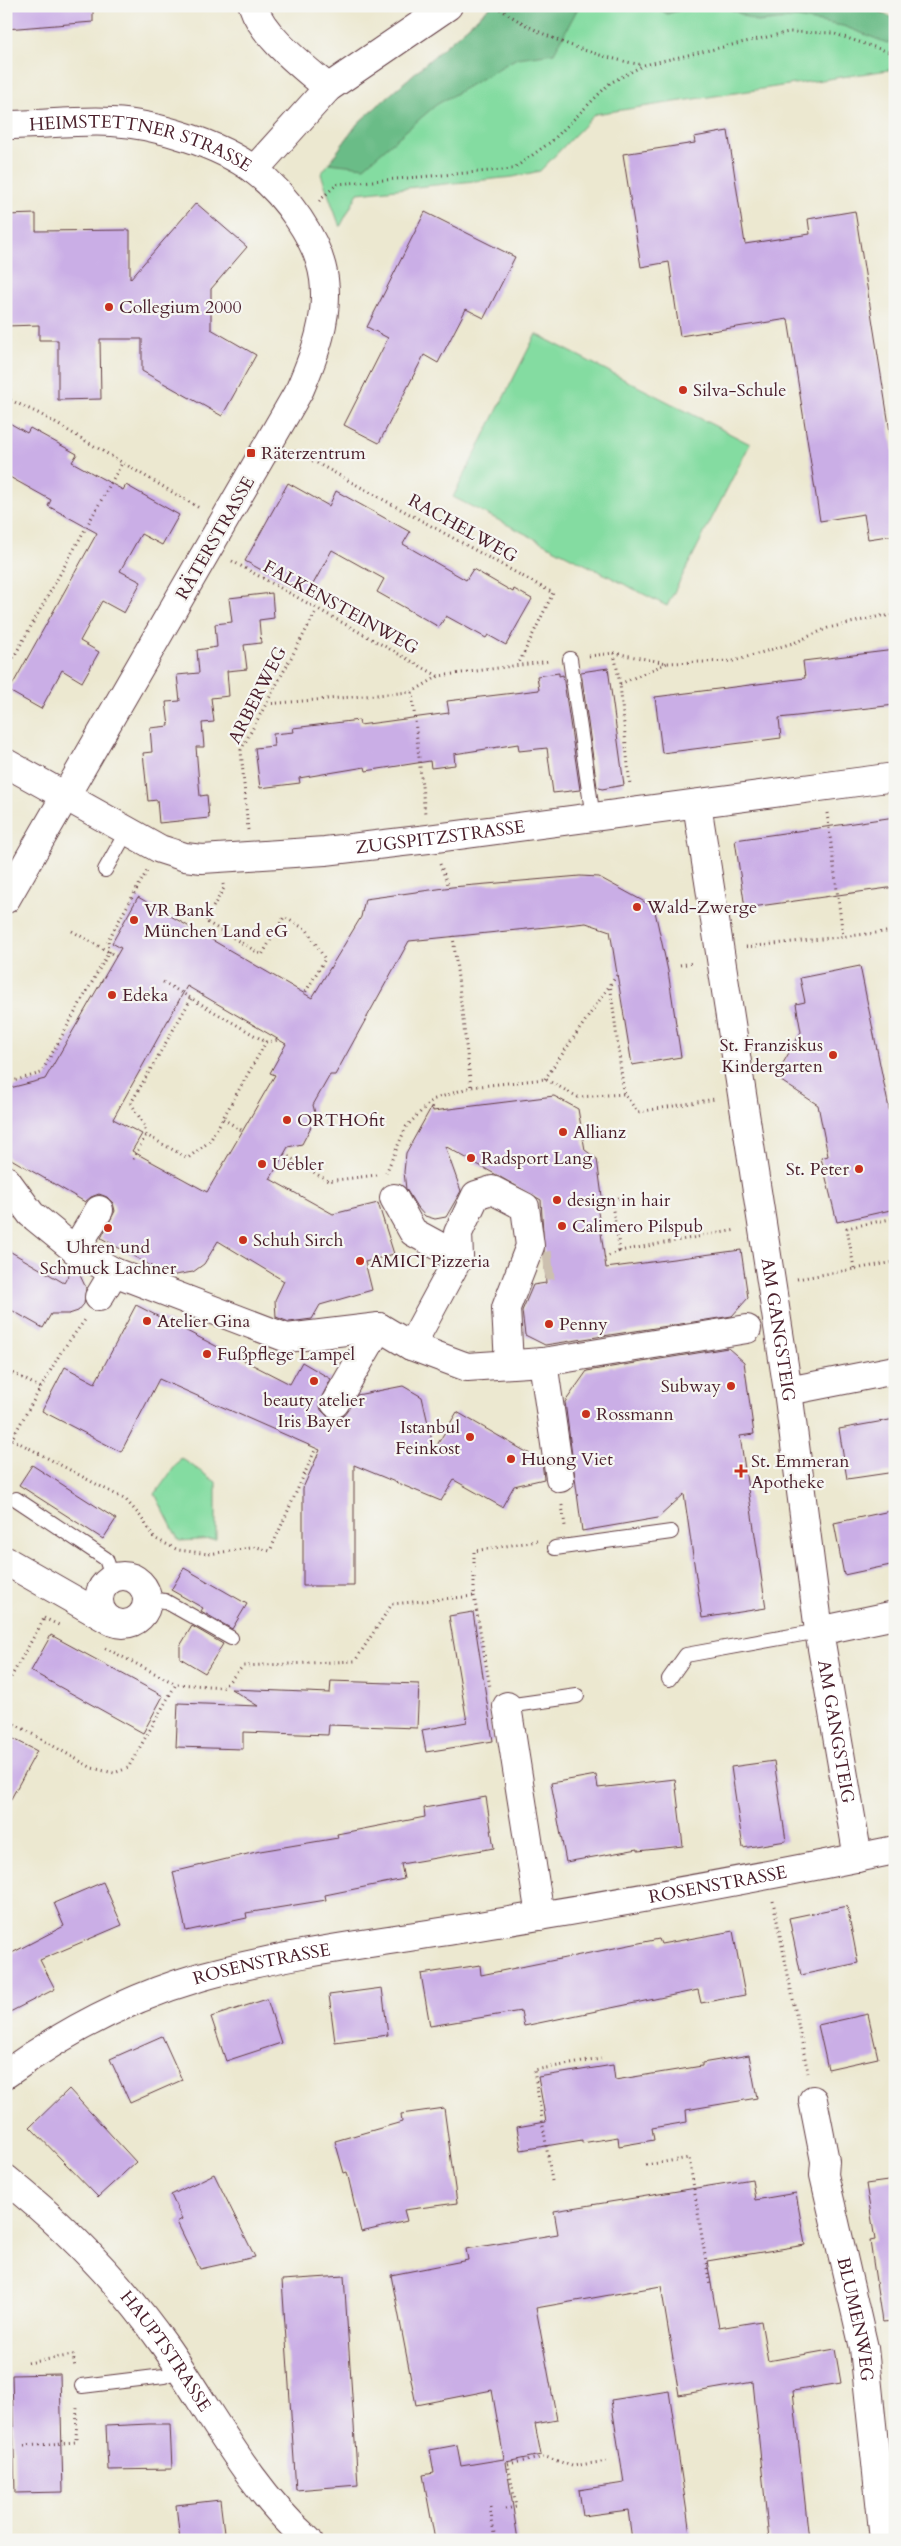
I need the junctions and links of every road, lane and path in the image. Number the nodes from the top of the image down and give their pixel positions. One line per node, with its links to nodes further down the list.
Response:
1 (253, 6): 6 (street)
2 (448, 6): 6 (street, HEIMSTETTNER STRASSE)
3 (496, 6): 5 (path)
4 (895, 54): 5 (path)
5 (644, 65): 9 (path)
6 (328, 88): 8 (street, HEIMSTETTNER STRASSE)
7 (6, 125): 8 (street, HEIMSTETTNER STRASSE)
8 (254, 170): 13 (street, RÄTERSTRASSE)
9 (319, 201)
10 (6, 398): 12 (path)
11 (290, 449): 19 (path, RACHELWEG)
12 (122, 464): 13 (path); 20 (path)
13 (224, 522): 27 (street, RÄTERSTRASSE)
14 (231, 561): 15 (path, FALKENSTEINWEG)
15 (317, 610): 21 (path, FALKENSTEINWEG); 34 (path, ARBERWEG)
16 (614, 653): 22 (path)
17 (570, 659): 30 (lane)
18 (667, 663): 22 (path)
19 (518, 664)
20 (6, 671)
21 (439, 676)
22 (620, 684): 29 (path)
23 (412, 692): 32 (path)
24 (6, 764): 27 (street, ZUGSPITZSTRASSE)
25 (895, 777): 26 (street, ZUGSPITZSTRASSE)
26 (824, 785): 28 (street, ZUGSPITZSTRASSE); 41 (path)
27 (65, 797): 31 (street, ZUGSPITZSTRASSE); 37 (street, RÄTERSTRASSE)
28 (697, 804): 29 (street, ZUGSPITZSTRASSE); 42 (street, AM GANGSTEIG)
29 (632, 812): 30 (street, ZUGSPITZSTRASSE)
30 (593, 818): 32 (street, ZUGSPITZSTRASSE)
31 (127, 832): 33 (street, ZUGSPITZSTRASSE); 36 (lane)
32 (428, 839): 34 (street, ZUGSPITZSTRASSE)
33 (160, 848): 35 (street, ZUGSPITZSTRASSE); 43 (path)
34 (250, 857): 35 (street, ZUGSPITZSTRASSE)
35 (220, 859): 48 (path)
36 (105, 870)
37 (6, 899)
38 (895, 931): 41 (path)
39 (72, 932): 43 (path)
40 (453, 936): 54 (path)
41 (842, 936): 42 (path)
42 (720, 950): 56 (street, AM GANGSTEIG)
43 (110, 952): 44 (path); 53 (path)
44 (116, 956)
45 (617, 975): 47 (path)
46 (162, 982): 49 (path)
47 (610, 983): 52 (path); 55 (path)
48 (305, 994)
49 (191, 999): 51 (path); 59 (path)
50 (279, 1040): 51 (path)
51 (266, 1042): 57 (path)
52 (545, 1079): 54 (path); 55 (path)
53 (6, 1083)
54 (471, 1087): 60 (path)
55 (624, 1094): 56 (path)
56 (741, 1094): 67 (street, AM GANGSTEIG)
57 (223, 1119): 58 (path); 59 (path)
58 (243, 1131)
59 (146, 1135): 61 (path)
60 (284, 1154)
61 (133, 1159)
62 (6, 1180): 68 (street)
63 (394, 1198): 70 (street)
64 (619, 1198): 69 (path)
65 (100, 1210): 68 (street)
66 (895, 1218): 73 (path)
67 (761, 1226): 69 (path); 75 (street, AM GANGSTEIG)
68 (75, 1250): 74 (street)
69 (620, 1251): 71 (path)
70 (459, 1257): 79 (street); 81 (street)
71 (604, 1258)
72 (895, 1262): 73 (path)
73 (854, 1268): 75 (path)
74 (114, 1272): 76 (street); 77 (street)
75 (770, 1283): 85 (street, AM GANGSTEIG)
76 (100, 1297): 84 (path)
77 (379, 1327): 79 (street); 86 (street)
78 (747, 1328): 80 (street)
79 (411, 1346): 81 (street)
80 (543, 1362): 81 (street); 90 (street)
81 (509, 1364)
82 (895, 1370): 85 (street)
83 (13, 1373): 84 (path)
84 (41, 1388): 87 (path)
85 (788, 1391): 104 (street, AM GANGSTEIG)
86 (335, 1403)
87 (12, 1439): 88 (path); 89 (path)
88 (316, 1448)
89 (6, 1449)
90 (560, 1478)
91 (16, 1499): 96 (lane)
92 (671, 1532): 94 (lane)
93 (532, 1542): 98 (path)
94 (555, 1548)
95 (6, 1560): 97 (street)
96 (113, 1579): 99 (street); 102 (street)
97 (59, 1592): 101 (path); 102 (street)
98 (474, 1596): 108 (path); 111 (path)
99 (147, 1600): 102 (street); 105 (lane)
100 (895, 1615): 104 (street)
101 (44, 1618): 103 (path); 109 (path)
102 (111, 1620)
103 (62, 1627)
104 (819, 1631): 107 (lane); 114 (street, AM GANGSTEIG)
105 (231, 1638)
106 (97, 1644): 108 (path)
107 (670, 1679)
108 (176, 1684): 112 (path)
109 (6, 1686)
110 (577, 1696): 111 (lane)
111 (499, 1700): 116 (street)
112 (6, 1718)
113 (895, 1850): 114 (street, ROSENSTRASSE)
114 (858, 1858): 115 (street, ROSENSTRASSE)
115 (768, 1875): 116 (street, ROSENSTRASSE); 119 (path)
116 (540, 1916): 118 (street, ROSENSTRASSE)
117 (601, 2059): 122 (path)
118 (6, 2074)
119 (813, 2100): 133 (street, BLUMENWEG)
120 (646, 2165): 123 (path)
121 (6, 2179): 125 (street, HAUPTSTRASSE)
122 (552, 2180)
123 (710, 2286)
124 (28, 2363): 126 (path)
125 (181, 2370): 126 (lane); 131 (street, HAUPTSTRASSE)
126 (82, 2386): 127 (path)
127 (24, 2446)
128 (608, 2461): 130 (path)
129 (490, 2507): 132 (path)
130 (505, 2509)
131 (308, 2540)
132 (495, 2540)
133 (884, 2540)

